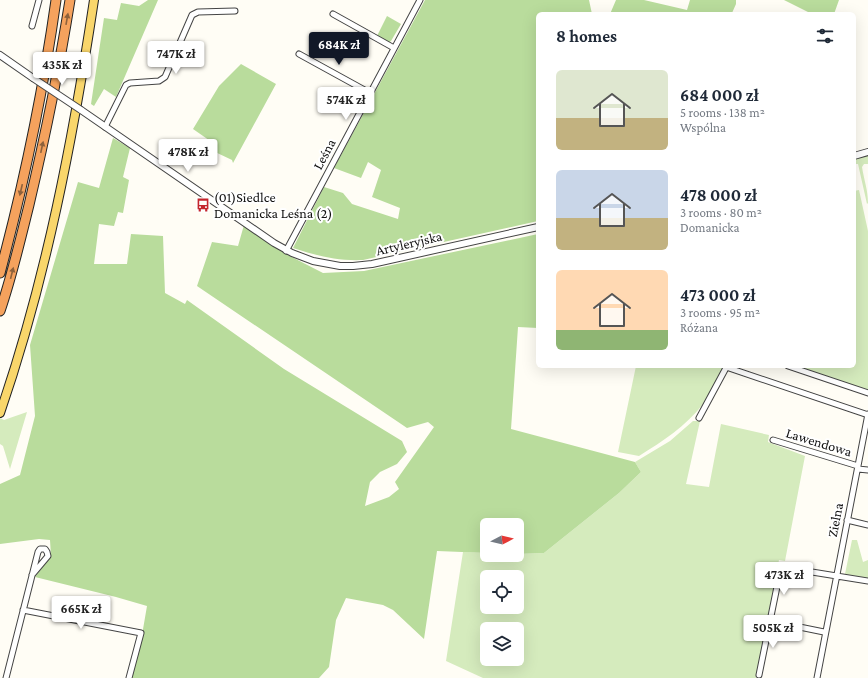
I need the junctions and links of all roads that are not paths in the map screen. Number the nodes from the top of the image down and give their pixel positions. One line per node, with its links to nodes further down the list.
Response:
1 (39, 0): 8 (street)
2 (56, 0): 18 (highway, one-way to 18)
3 (70, 0): 19 (highway, one-way to 3)
4 (94, 0): 24 (main road)
5 (420, 0): 9 (street, Leśna)
6 (236, 11): 13 (street)
7 (333, 14): 9 (street)
8 (32, 26)
9 (394, 48): 12 (street, Leśna)
10 (298, 54): 12 (street)
11 (0, 55): 13 (street, Artyleryjska, bridge)
12 (370, 93): 17 (street, Leśna)
13 (105, 127): 17 (street, Artyleryjska)
14 (868, 152): 15 (street)
15 (856, 155)
16 (536, 227): 17 (street, Artyleryjska)
17 (286, 251)
18 (0, 273)
19 (0, 311)
20 (726, 368): 26 (street)
21 (733, 368): 25 (street)
22 (794, 368): 23 (street)
23 (868, 393)
24 (0, 413)
25 (868, 414): 28 (street, Zielna)
26 (699, 418)
27 (772, 440): 28 (street, Lawendowa)
28 (858, 468): 29 (street, Lawendowa); 30 (street, Zielna)
29 (868, 470)
30 (847, 520): 31 (street); 33 (street, Zielna)
31 (868, 525)
32 (32, 575): 32 (street); 35 (street)
33 (836, 576): 34 (street); 36 (street); 37 (street, Zielna)
34 (868, 581)
35 (23, 610): 39 (street); 40 (street)
36 (770, 621): 37 (street); 38 (street)
37 (824, 632): 41 (street, Zielna)
38 (759, 675)
39 (6, 678)
40 (129, 678)
41 (817, 678)

